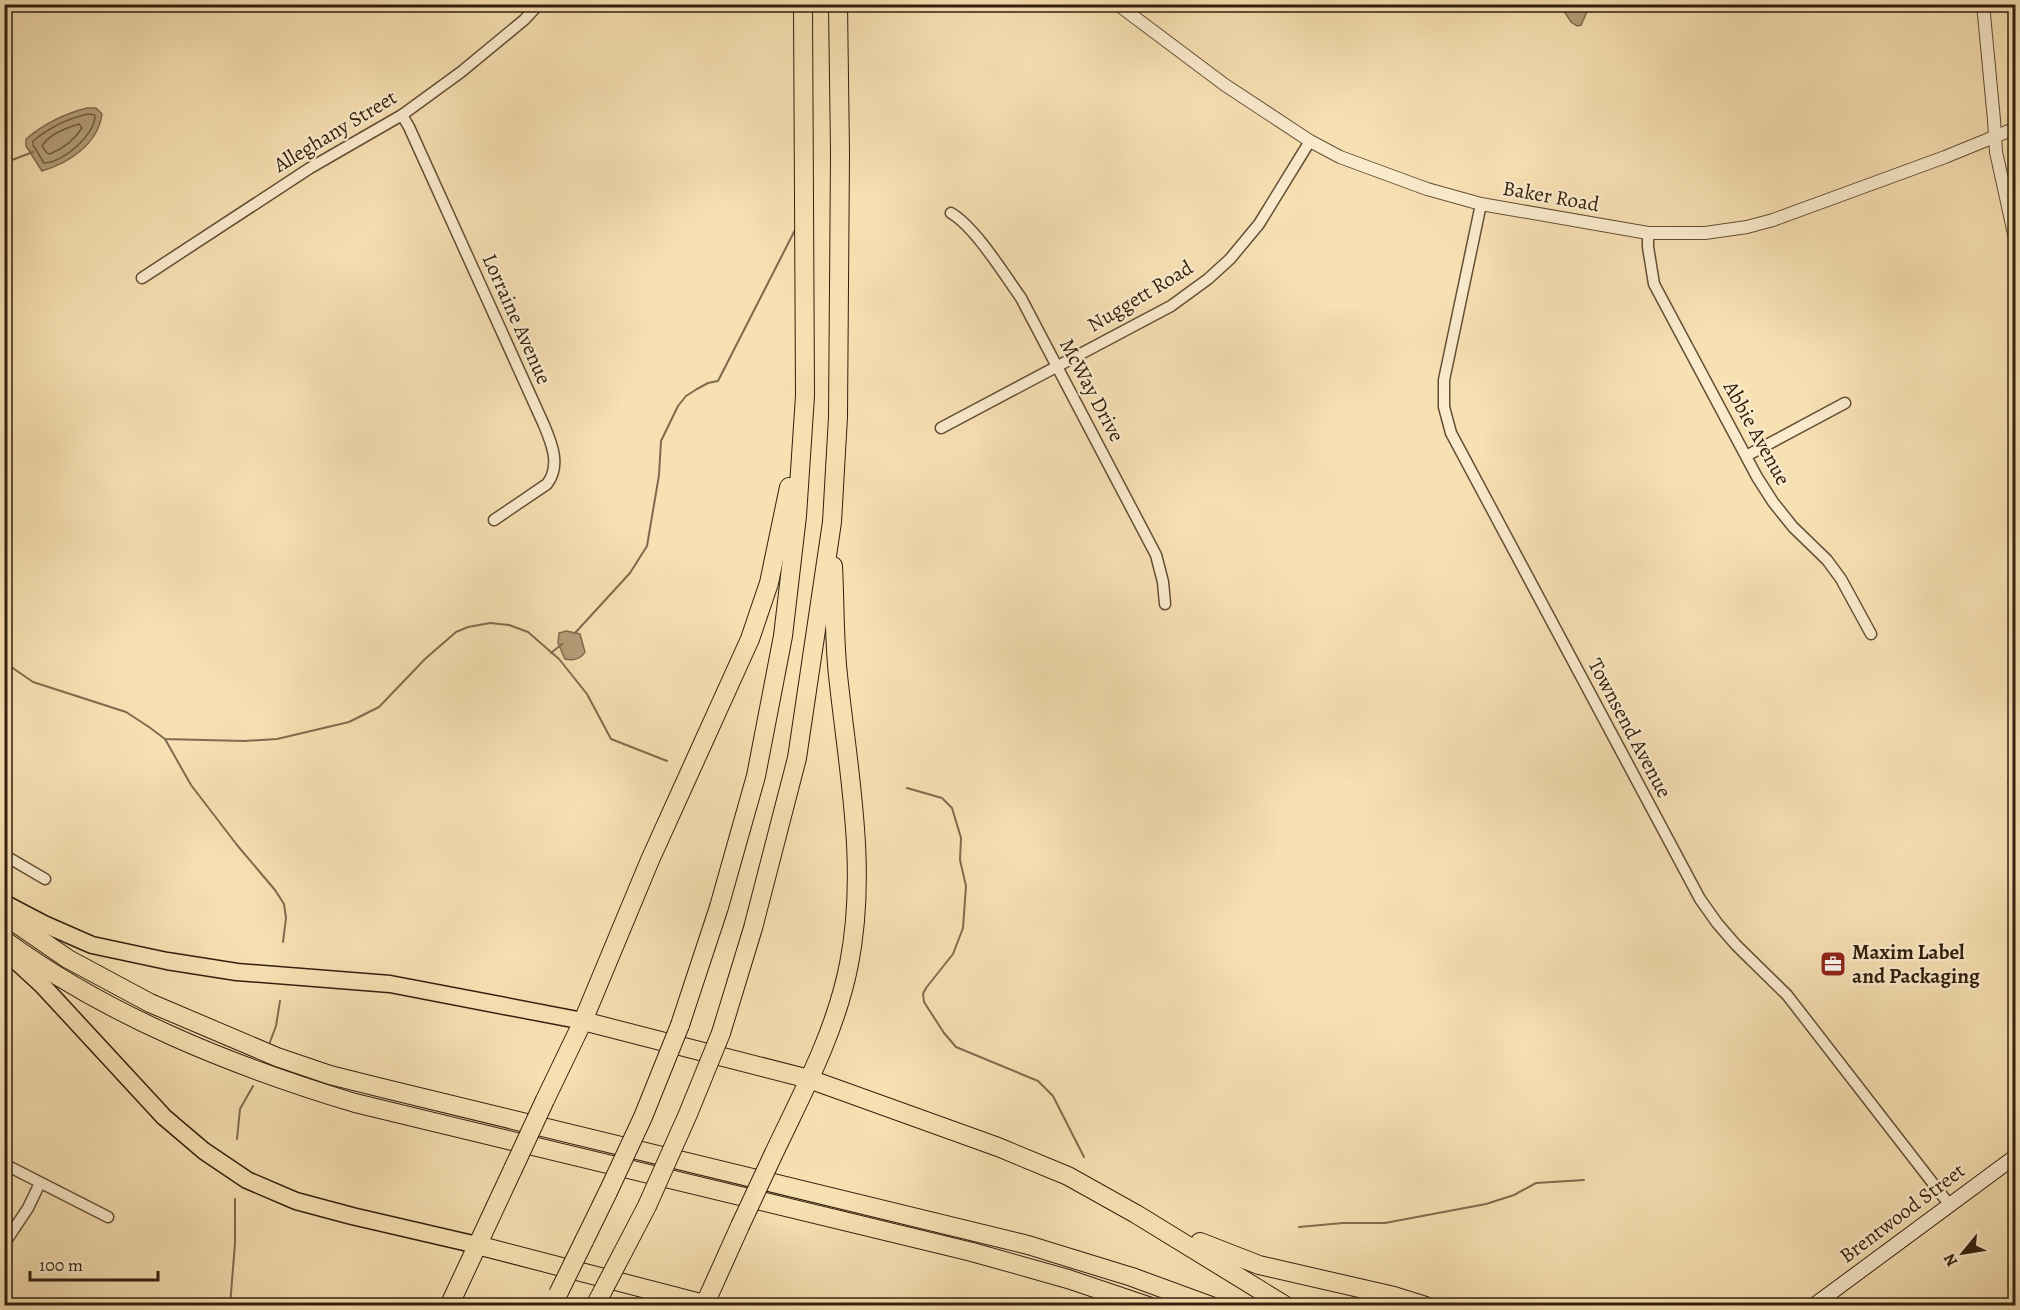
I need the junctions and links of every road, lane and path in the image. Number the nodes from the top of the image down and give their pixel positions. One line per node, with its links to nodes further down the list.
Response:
1 (539, 4): 6 (street, Alleghany Street)
2 (803, 4): 16 (highway)
3 (838, 4): 21 (highway)
4 (1117, 4): 9 (street, Baker Road)
5 (1983, 4): 8 (street)
6 (402, 115): 14 (street, Alleghany Street); 20 (street, Lorraine Avenue)
7 (2016, 128): 8 (street, Baker Road)
8 (1994, 138): 12 (street, Baker Road); 13 (street)
9 (1310, 141): 10 (street, Baker Road); 15 (street, Nuggett Road)
10 (1481, 204): 12 (street, Baker Road); 35 (street, Townsend Avenue)
11 (951, 213): 15 (street, McWay Drive)
12 (1648, 233): 19 (street, Abbie Avenue)
13 (2016, 243)
14 (142, 278)
15 (1058, 367): 18 (street, Nuggett Road); 22 (street, McWay Drive)
16 (805, 396): 30 (highway); 40 (highway, bridge)
17 (1845, 402): 19 (street)
18 (940, 428)
19 (1746, 456): 23 (street, Abbie Avenue)
20 (494, 520)
21 (831, 522): 31 (highway); 41 (highway, bridge)
22 (1165, 604)
23 (1871, 634)
24 (4, 855): 25 (street)
25 (45, 879)
26 (4, 903): 30 (highway)
27 (4, 915): 45 (highway)
28 (4, 940): 44 (highway)
29 (4, 950): 39 (highway)
30 (583, 1021): 31 (highway); 39 (highway, bridge)
31 (809, 1079): 36 (highway); 43 (highway, bridge)
32 (2016, 1156): 35 (main road, Brentwood Street)
33 (4, 1164): 34 (street)
34 (40, 1183): 37 (street); 38 (street)
35 (1949, 1204): 48 (main road, Brentwood Street)
36 (1136, 1214): 46 (highway); 47 (highway)
37 (108, 1217)
38 (4, 1244)
39 (477, 1245): 42 (highway); 43 (highway)
40 (555, 1300)
41 (596, 1304)
42 (449, 1305)
43 (707, 1305)
44 (1148, 1305)
45 (1211, 1305)
46 (1286, 1305)
47 (1426, 1305)
48 (1814, 1305)

